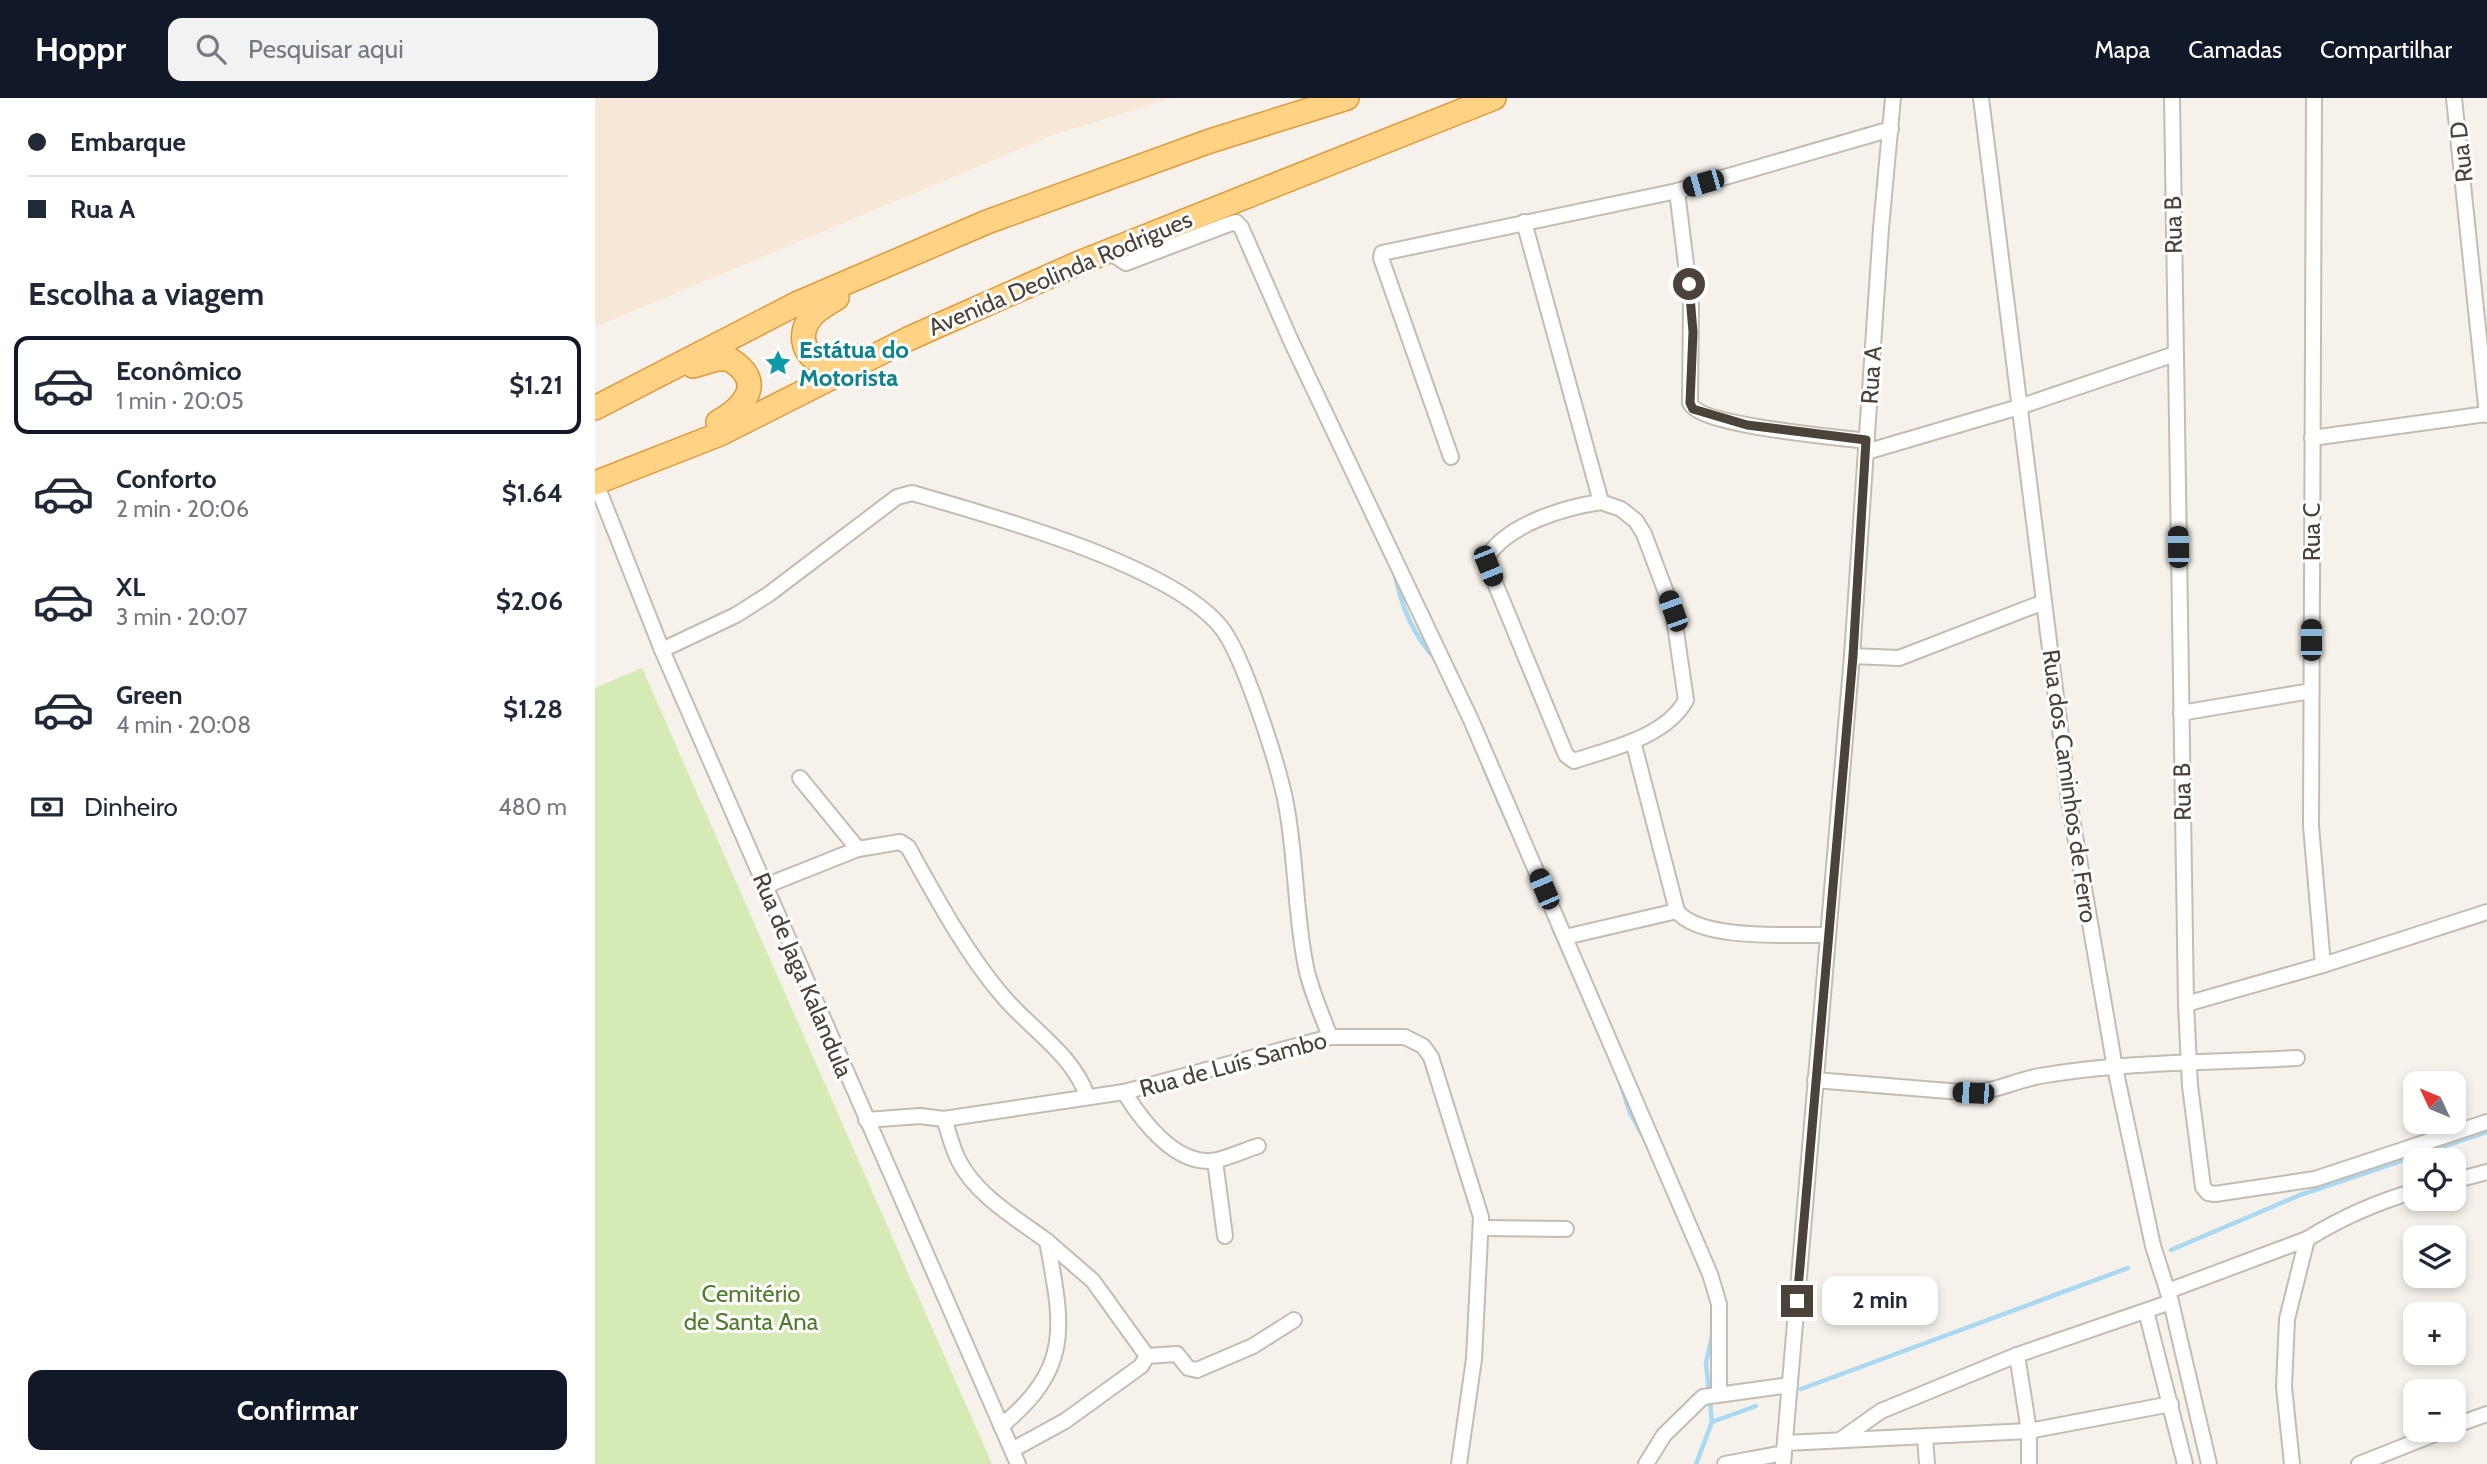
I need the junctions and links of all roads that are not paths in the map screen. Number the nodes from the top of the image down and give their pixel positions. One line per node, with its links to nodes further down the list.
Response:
1 (1347, 98): 12 (highway)
2 (1494, 98): 11 (highway, Avenida Deolinda Rodrigues)
3 (1893, 98): 8 (street, Rua A)
4 (1981, 98): 17 (street, Rua dos Caminhos de Ferro)
5 (2172, 98): 14 (street, Rua B)
6 (2314, 98): 19 (street, Rua C)
7 (2454, 98): 18 (street, Rua D)
8 (1891, 129): 9 (street); 20 (street, Rua A)
9 (1677, 191): 10 (street); 20 (street)
10 (1524, 222): 22 (street); 24 (street)
11 (1108, 251): 13 (highway, Avenida Deolinda Rodrigues); 37 (street)
12 (881, 269): 13 (highway); 15 (highway)
13 (908, 339): 21 (highway, Avenida Deolinda Rodrigues)
14 (2175, 354): 17 (street); 29 (street, Rua B)
15 (636, 388): 16 (highway); 21 (highway)
16 (597, 402)
17 (2019, 407): 20 (street); 25 (street, Rua dos Caminhos de Ferro)
18 (2487, 415): 19 (street)
19 (2312, 438): 28 (street, Rua C)
20 (1866, 446): 27 (street, Rua A)
21 (664, 454): 23 (highway, Avenida Deolinda Rodrigues)
22 (1451, 457)
23 (596, 483): 26 (street, Rua de Jaga Kalandula)
24 (1601, 502): 30 (street); 30 (street)
25 (2043, 601): 27 (street); 43 (street, Rua dos Caminhos de Ferro)
26 (662, 650): 33 (street, Rua de Jaga Kalandula); 40 (street)
27 (1853, 656): 36 (street, Rua A)
28 (2311, 691): 29 (street); 38 (street, Rua C)
29 (2181, 713): 39 (street, Rua B)
30 (1633, 741): 34 (street)
31 (800, 778): 32 (street)
32 (858, 849): 33 (street); 46 (street)
33 (765, 886): 48 (street, Rua de Jaga Kalandula)
34 (1677, 911): 36 (street); 37 (street)
35 (2487, 912): 38 (street)
36 (1828, 935): 44 (street, Rua A)
37 (1565, 937): 66 (street)
38 (2323, 965): 39 (street)
39 (2186, 1004): 42 (street, Rua B)
40 (1330, 1037): 45 (street, Rua de Luís Sambo); 55 (street, Rua de Luís Sambo)
41 (2297, 1058): 42 (street)
42 (2188, 1065): 43 (street); 49 (street, Rua B)
43 (2115, 1068): 44 (street); 60 (street, Rua dos Caminhos de Ferro)
44 (1815, 1080): 65 (street, Rua A)
45 (1123, 1092): 46 (street, Rua de Luís Sambo); 51 (street)
46 (1087, 1096): 47 (street, Rua de Luís Sambo)
47 (944, 1119): 48 (street, Rua de Luís Sambo); 59 (street)
48 (866, 1120): 70 (street, Rua de Jaga Kalandula)
49 (2487, 1122)
50 (1258, 1146): 51 (street)
51 (1215, 1161): 57 (street)
52 (2487, 1172): 53 (street)
53 (2466, 1178)
54 (2403, 1195): 58 (street)
55 (1482, 1228): 56 (street); 78 (street, Rua de Luís Sambo)
56 (1566, 1229)
57 (1225, 1236)
58 (2307, 1239): 60 (street); 85 (street)
59 (1047, 1241): 64 (street); 70 (street)
60 (2170, 1297): 61 (street); 84 (street, Rua dos Caminhos de Ferro)
61 (2146, 1311): 63 (street); 67 (street)
62 (1294, 1320): 64 (street)
63 (2017, 1355): 71 (street); 73 (street)
64 (1147, 1356): 76 (street)
65 (1790, 1385): 66 (street); 75 (street, Rua A)
66 (1719, 1392): 79 (street)
67 (2171, 1404): 71 (street); 83 (street)
68 (2487, 1414): 69 (street)
69 (2466, 1421)
70 (1001, 1426): 76 (street, Rua de Jaga Kalandula)
71 (2029, 1431): 72 (street); 82 (street)
72 (1925, 1437): 73 (street); 81 (street)
73 (1840, 1440): 75 (street)
74 (2419, 1442): 77 (street)
75 (1785, 1448): 80 (street)
76 (1015, 1457)
77 (2381, 1460): 86 (street)
78 (1459, 1464)
79 (1646, 1464)
80 (1725, 1464)
81 (1927, 1464)
82 (2029, 1464)
83 (2185, 1464)
84 (2209, 1464)
85 (2293, 1464)
86 (2359, 1464)

